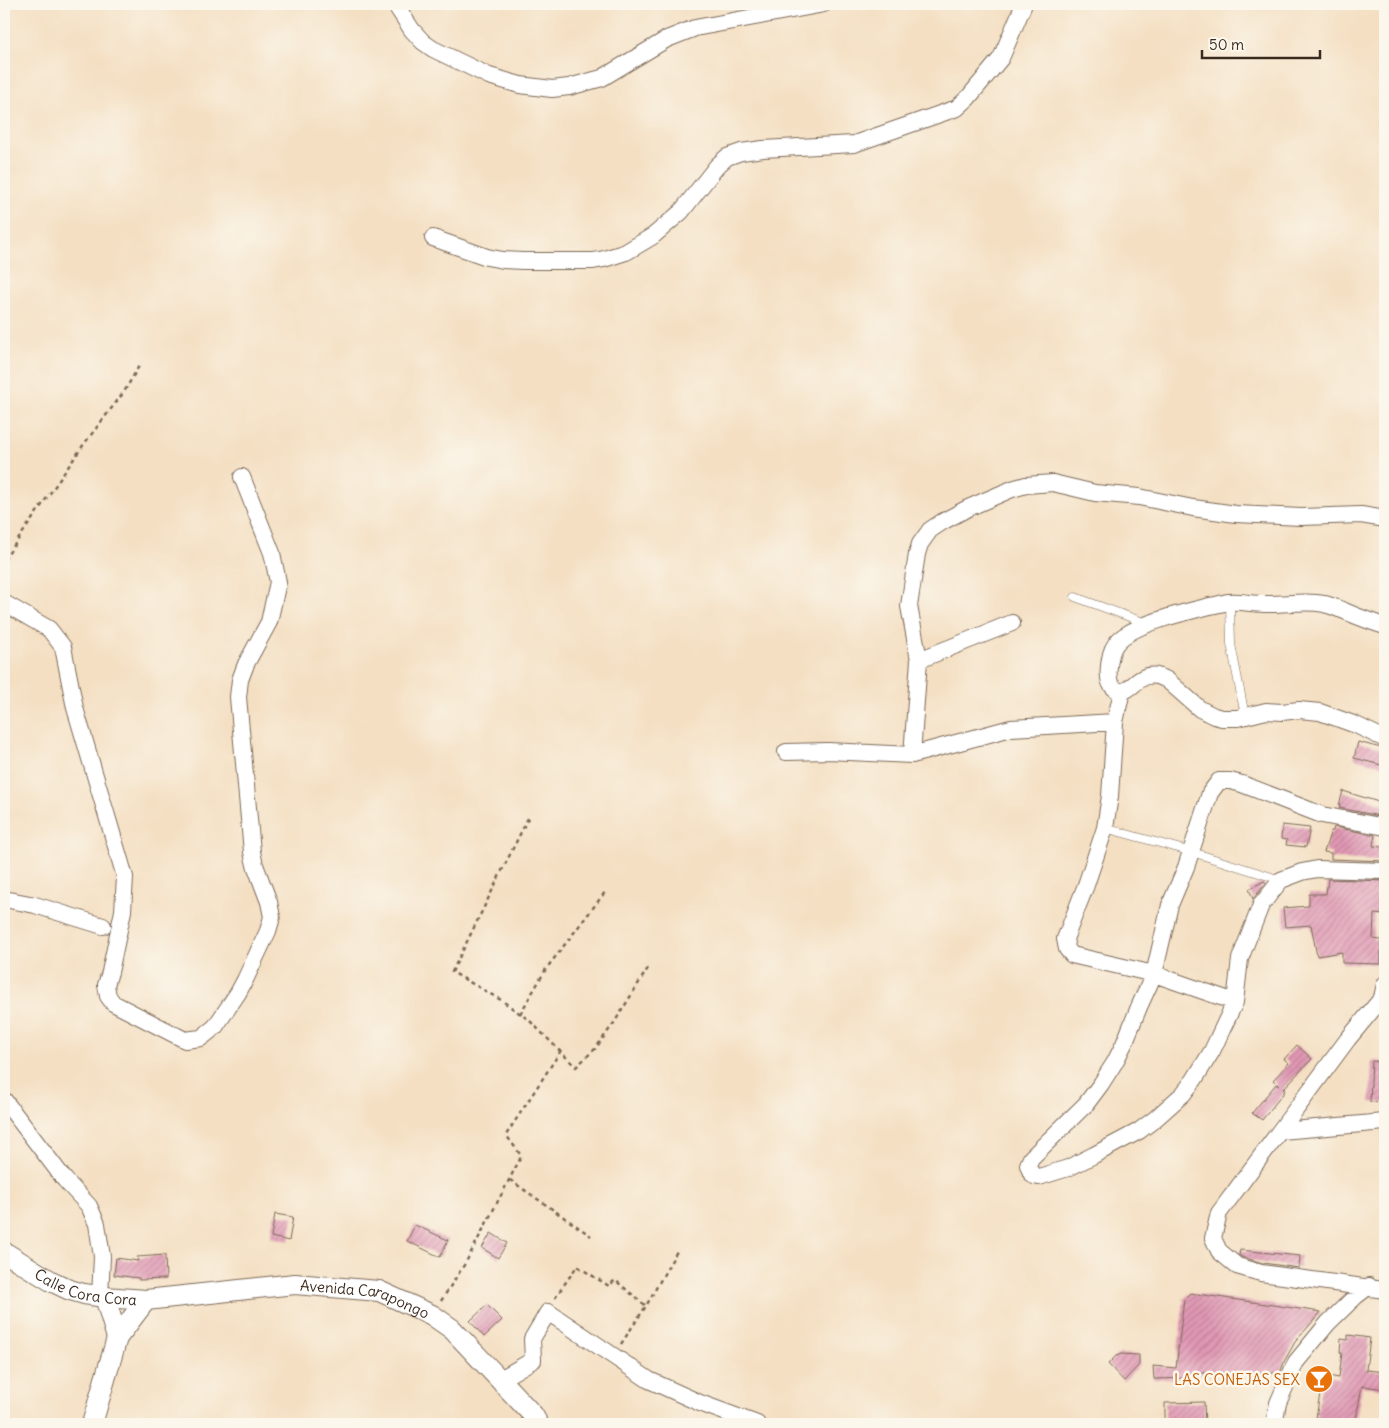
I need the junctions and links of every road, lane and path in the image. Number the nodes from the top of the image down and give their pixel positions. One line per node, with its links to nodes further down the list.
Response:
1 (395, 4): 2 (street)
2 (824, 4)
3 (1024, 4): 4 (street)
4 (433, 238)
5 (139, 366): 8 (path)
6 (242, 477): 11 (street)
7 (1385, 519): 15 (street)
8 (4, 560)
9 (1075, 597): 13 (lane)
10 (1230, 602): 13 (street); 14 (street); 17 (lane)
11 (4, 603)
12 (1012, 623): 15 (street)
13 (1148, 624): 16 (street)
14 (1385, 626)
15 (919, 660): 21 (street)
16 (1122, 691): 17 (street); 18 (street)
17 (1245, 716): 19 (street)
18 (1115, 722): 21 (street); 24 (street)
19 (1385, 739)
20 (786, 752): 21 (street)
21 (912, 755)
22 (528, 818): 35 (path)
23 (1385, 827): 25 (street)
24 (1105, 828): 25 (lane); 32 (street)
25 (1192, 852): 27 (lane); 32 (street)
26 (1385, 871): 27 (street)
27 (1281, 880): 34 (street)
28 (606, 891): 35 (path)
29 (4, 899): 30 (street)
30 (103, 926)
31 (648, 968): 36 (path)
32 (1154, 974): 34 (street); 34 (street)
33 (1385, 984): 39 (street)
34 (1235, 1002)
35 (520, 1014): 36 (path)
36 (560, 1052): 40 (path)
37 (4, 1100): 46 (street)
38 (1385, 1122): 39 (street)
39 (1280, 1131): 44 (street)
40 (509, 1179): 41 (path); 49 (path)
41 (591, 1236)
42 (677, 1251): 50 (path)
43 (4, 1252): 46 (street, Calle Cora Cora)
44 (1369, 1286): 45 (street); 57 (street)
45 (1385, 1290)
46 (103, 1296): 47 (street, Calle Cora Cora); 51 (street)
47 (146, 1300): 51 (street); 53 (street, Avenida Carapongo)
48 (553, 1301): 50 (path)
49 (439, 1305)
50 (646, 1306): 52 (path)
51 (117, 1338): 54 (street)
52 (621, 1344)
53 (499, 1380): 55 (street, Avenida Carapongo); 56 (street)
54 (92, 1424)
55 (538, 1424)
56 (756, 1424)
57 (1274, 1424)

